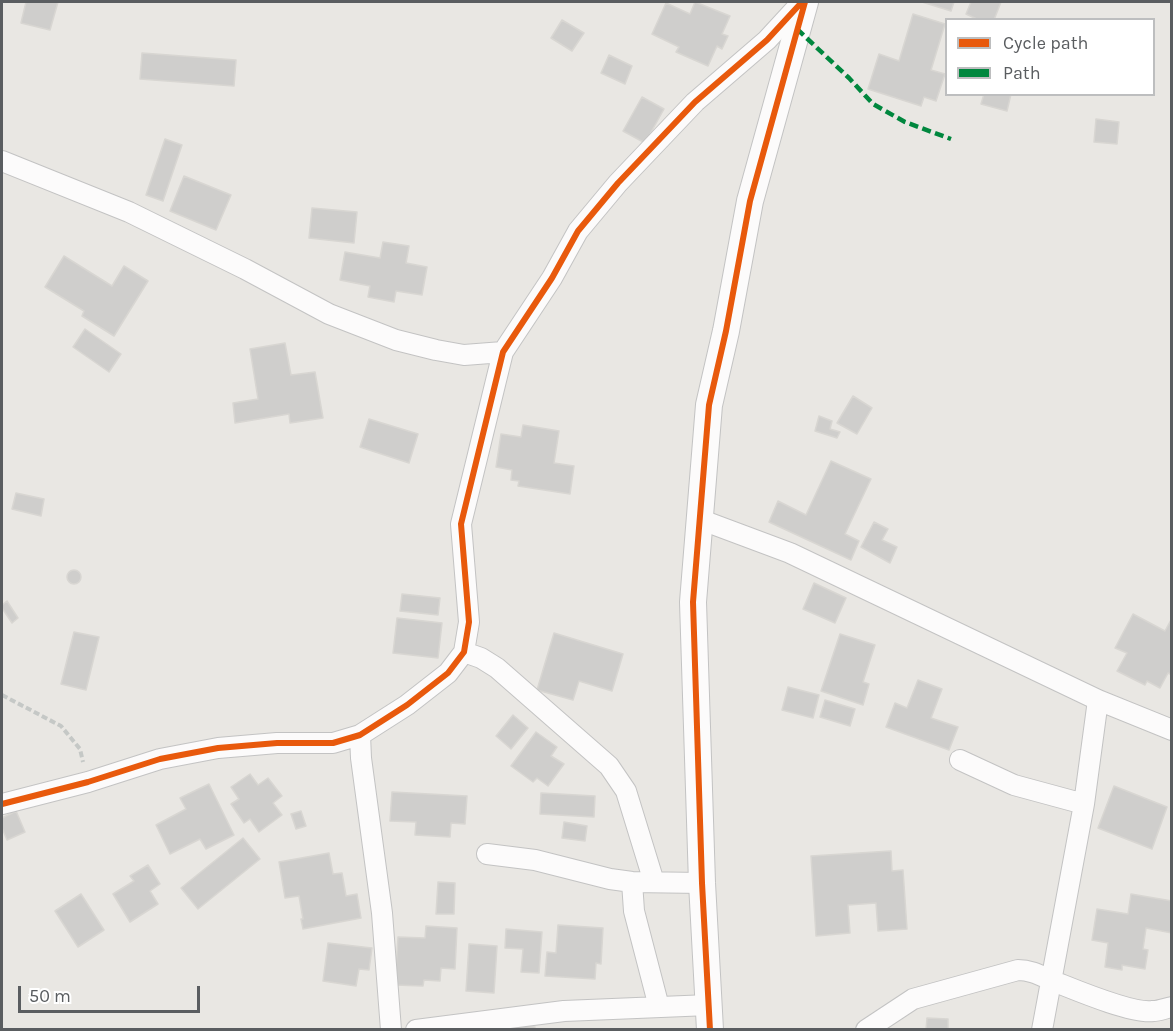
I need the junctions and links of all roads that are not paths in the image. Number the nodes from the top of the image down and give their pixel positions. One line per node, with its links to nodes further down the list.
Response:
1 (803, 2): 3 (street); 4 (street)
2 (2, 160): 3 (street)
3 (503, 352): 5 (street)
4 (699, 519): 6 (street); 15 (street)
5 (464, 652): 8 (street); 14 (street)
6 (1098, 700): 7 (street); 11 (street)
7 (1172, 730)
8 (360, 735): 10 (street); 20 (street)
9 (960, 760): 11 (street)
10 (2, 804)
11 (1084, 804): 16 (street)
12 (487, 854): 13 (street)
13 (632, 882): 14 (street); 17 (street)
14 (654, 882): 15 (street)
15 (702, 883): 19 (street)
16 (1051, 980): 18 (street); 22 (street); 23 (street)
17 (659, 1006): 19 (street); 21 (street)
18 (1172, 1007)
19 (710, 1017)
20 (391, 1029)
21 (416, 1029)
22 (866, 1029)
23 (1042, 1029)

